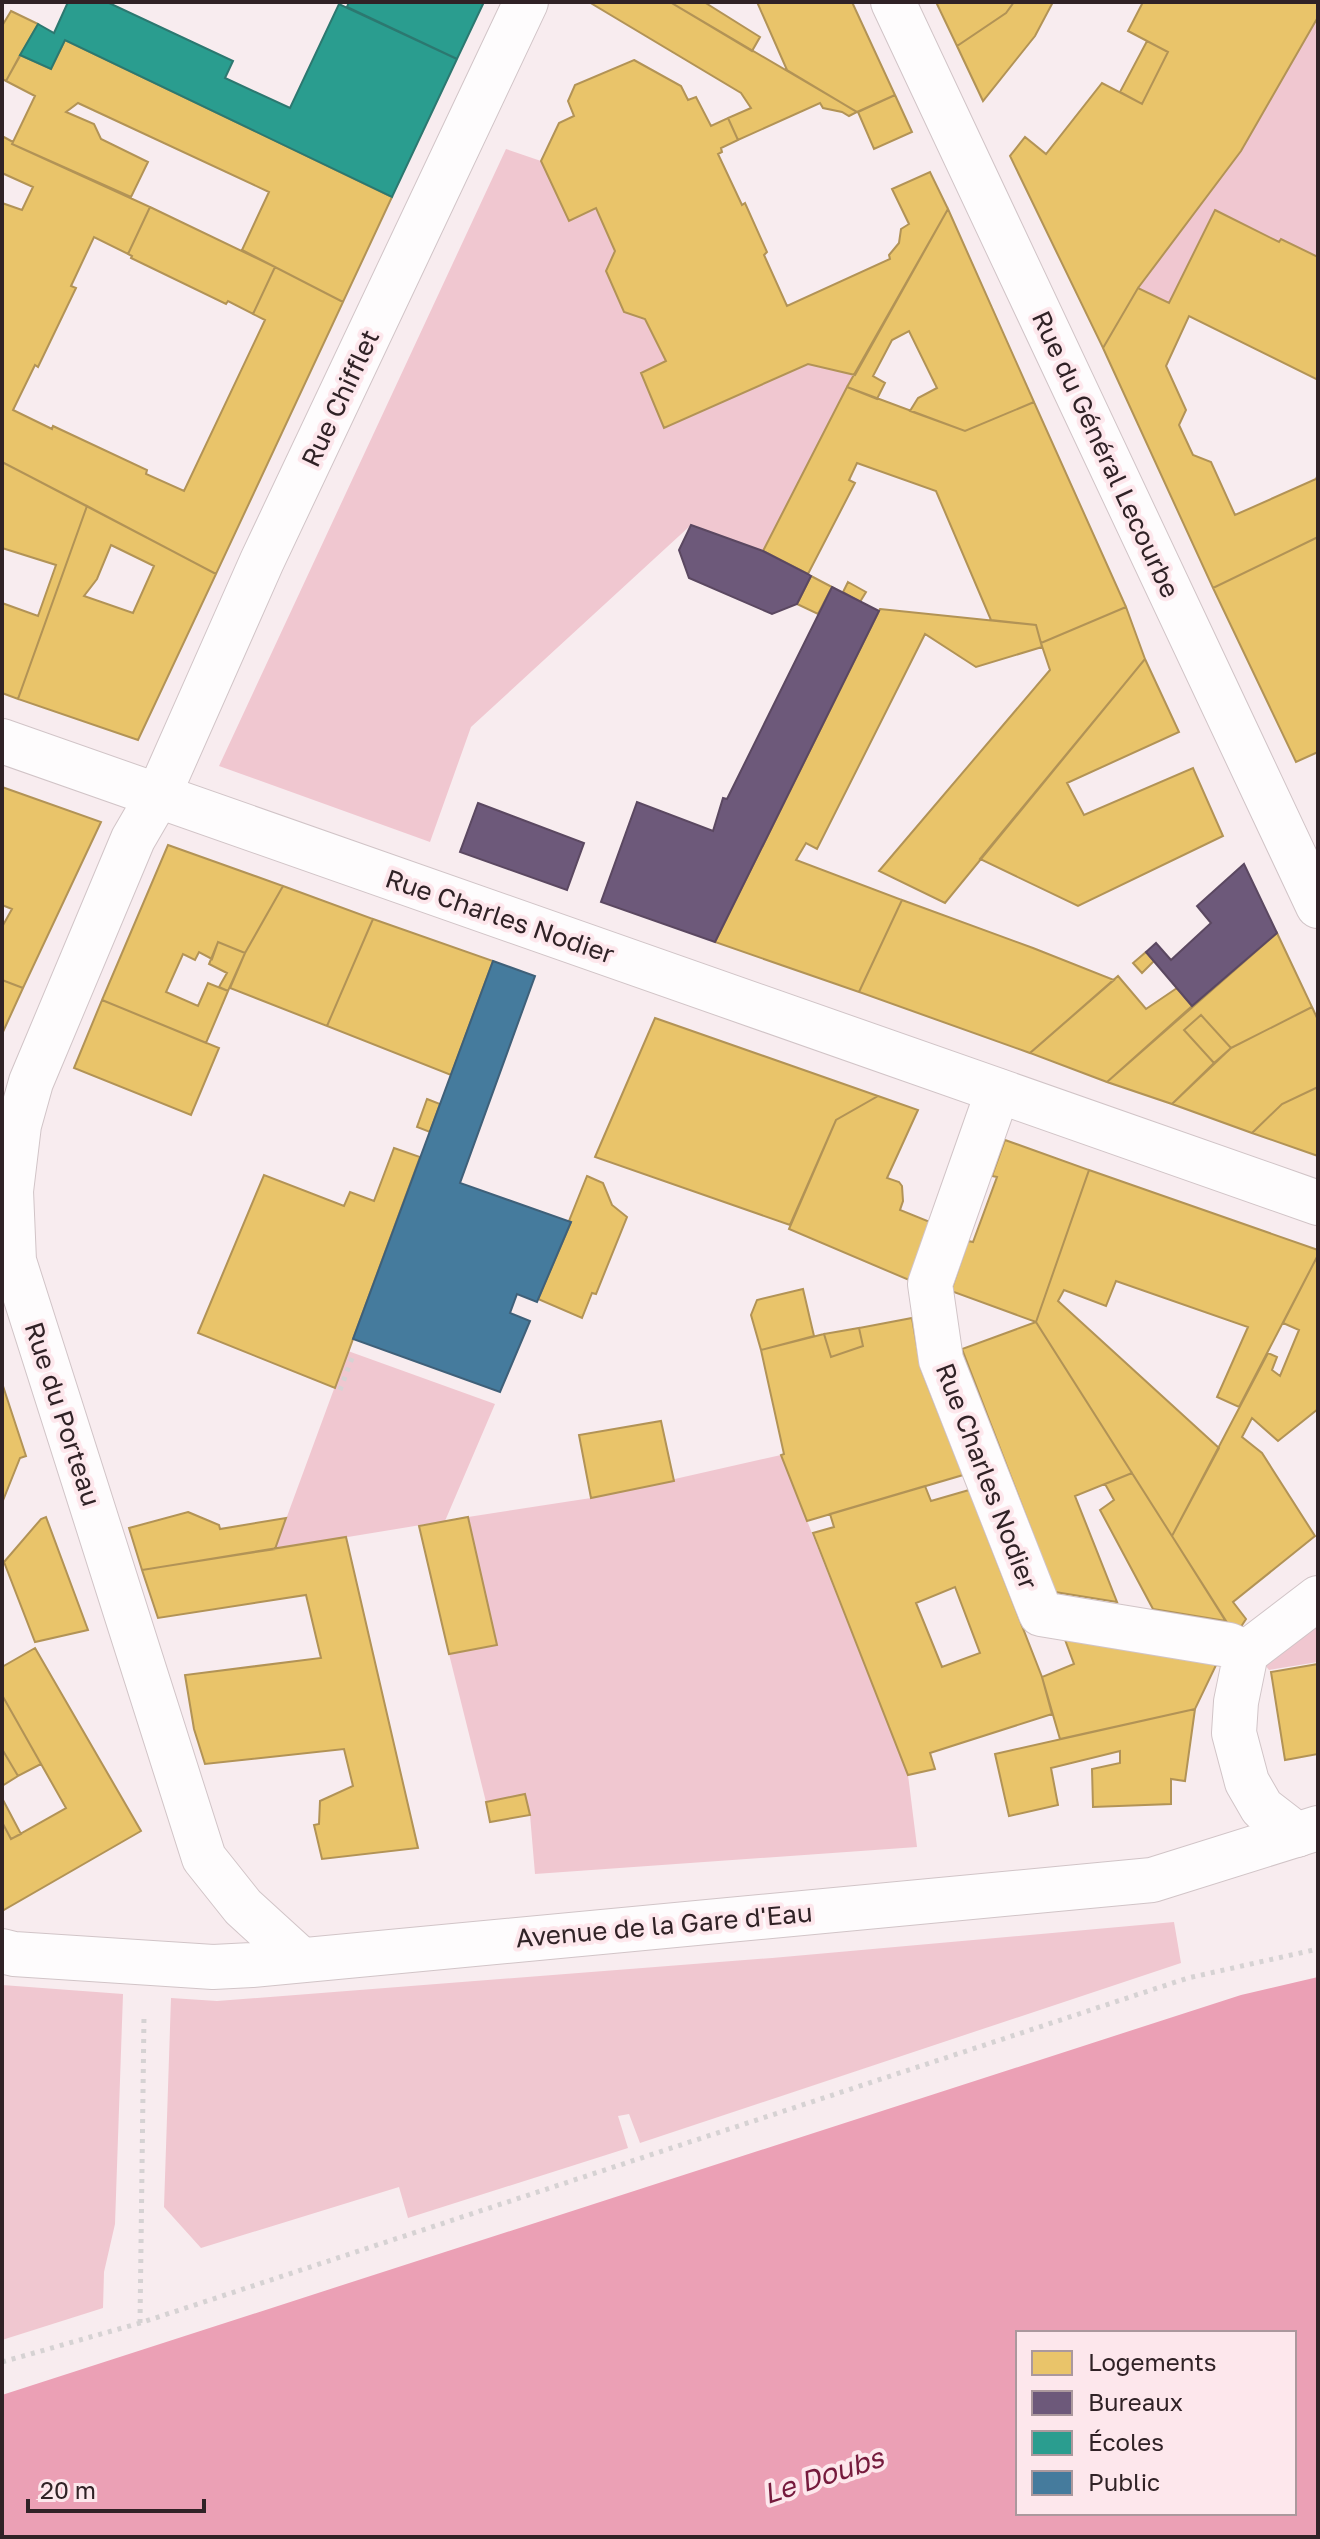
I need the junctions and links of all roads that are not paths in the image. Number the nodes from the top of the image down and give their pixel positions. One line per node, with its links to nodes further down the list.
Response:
1 (526, 2): 4 (street, Rue Chifflet)
2 (893, 2): 5 (street, Rue du Général Lecourbe)
3 (2, 741): 4 (street, Rue Charles Nodier)
4 (158, 796): 6 (street, Rue Charles Nodier); 12 (street, Rue du Porteau)
5 (1318, 906)
6 (998, 1091): 7 (street, Rue Charles Nodier); 9 (street, Rue Charles Nodier)
7 (1318, 1203)
8 (1318, 1598): 9 (street)
9 (1246, 1653): 10 (street)
10 (1307, 1832): 12 (street, Avenue de la Gare d'Eau)
11 (2, 1951): 12 (street, Avenue de la Gare d'Eau)
12 (300, 1959)

